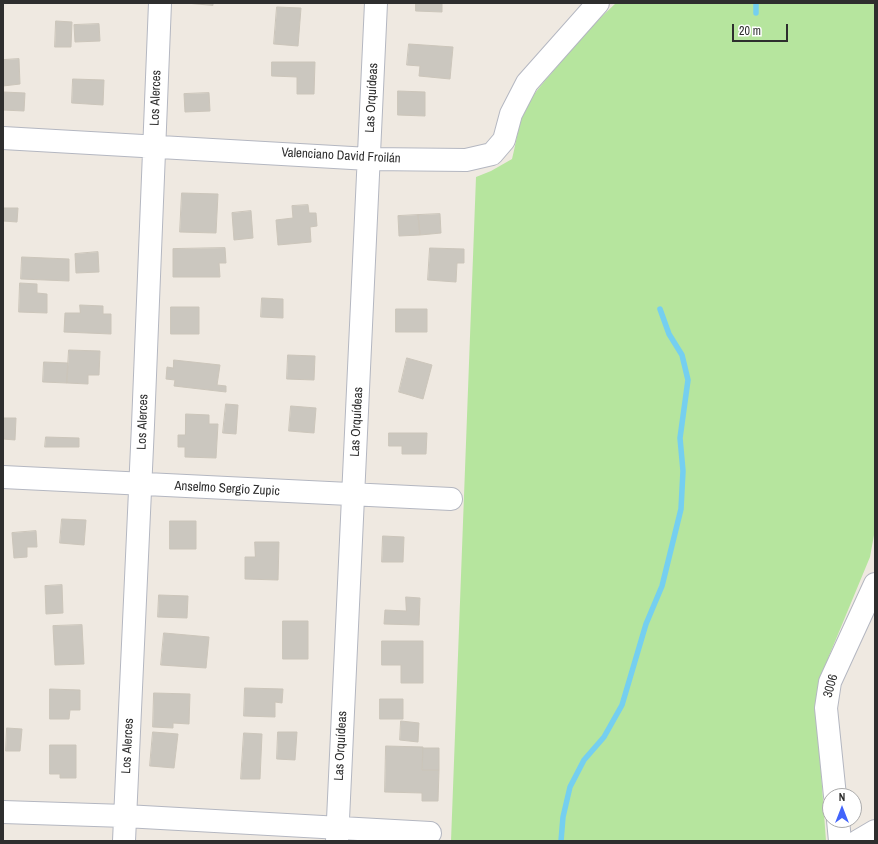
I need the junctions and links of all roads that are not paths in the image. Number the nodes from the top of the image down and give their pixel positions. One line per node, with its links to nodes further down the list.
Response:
1 (160, 3): 5 (street, Los Alerces)
2 (376, 3): 6 (street, Las Orquídeas)
3 (598, 3): 6 (street, Valenciano David Froilán)
4 (3, 138): 5 (street, Valenciano David Froilán)
5 (154, 146): 6 (street, Valenciano David Froilán); 8 (street, Los Alerces)
6 (369, 159): 9 (street, Las Orquídeas)
7 (3, 477): 8 (street, Anselmo Sergio Zupic)
8 (140, 484): 9 (street, Anselmo Sergio Zupic); 14 (street, Los Alerces)
9 (353, 495): 10 (street, Anselmo Sergio Zupic); 18 (street, Las Orquídeas)
10 (451, 499)
11 (875, 584): 12 (street, 3006)
12 (834, 788)
13 (3, 812): 14 (street)
14 (125, 816): 18 (street); 19 (street, Los Alerces)
15 (839, 828): 20 (street)
16 (875, 831): 21 (street)
17 (430, 833): 18 (street)
18 (337, 834)
19 (124, 841)
20 (840, 841)
21 (858, 841)

